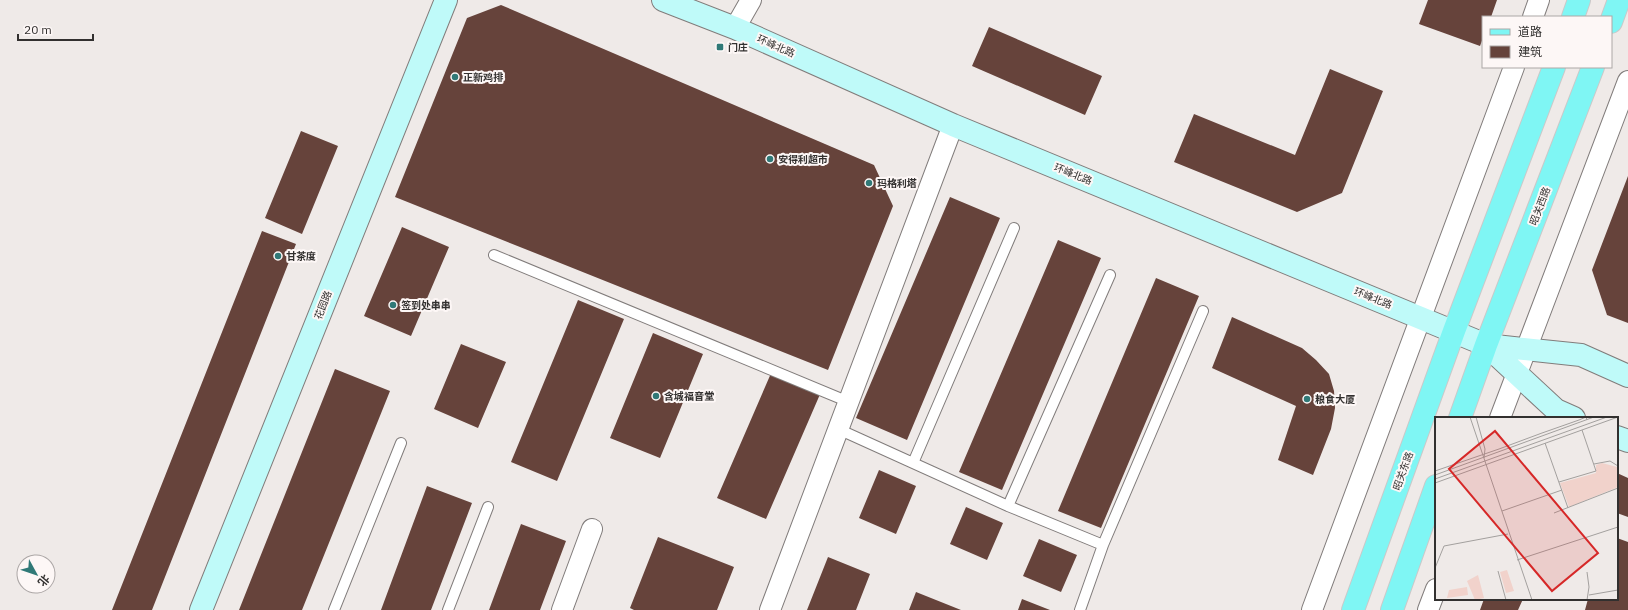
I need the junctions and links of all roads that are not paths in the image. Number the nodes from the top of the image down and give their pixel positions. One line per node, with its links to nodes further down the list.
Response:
1 (446, 0): 39 (main road, 花园路)
2 (662, 0): 10 (main road, 环峰北路)
3 (751, 0): 10 (street)
4 (1539, 0): 7 (street)
5 (1580, 0): 8 (main road)
6 (1619, 0): 9 (main road)
7 (1533, 16)
8 (1573, 16)
9 (1612, 19)
10 (735, 28): 15 (main road, 环峰北路)
11 (1514, 68): 20 (street)
12 (1554, 68): 21 (main road)
13 (1594, 68): 22 (main road, 昭关西路)
14 (1628, 81): 26 (street)
15 (953, 125): 20 (main road, 环峰北路); 24 (street)
16 (1014, 228): 32 (lane)
17 (494, 255): 24 (lane)
18 (1110, 275): 35 (lane)
19 (1203, 311): 37 (lane)
20 (1420, 318): 21 (main road, 环峰北路); 45 (street)
21 (1454, 332): 22 (main road, 环峰北路); 46 (main road, 昭关东路)
22 (1486, 345): 23 (main road, 环峰北路); 25 (main road); 27 (main road, 环峰北路)
23 (1628, 376)
24 (849, 402): 28 (street)
25 (1460, 417)
26 (1500, 417)
27 (1572, 417)
28 (838, 429): 32 (lane); 43 (street)
29 (1618, 437): 30 (main road)
30 (1628, 441)
31 (400, 443): 40 (lane)
32 (913, 462): 35 (lane)
33 (1435, 489): 47 (main road)
34 (488, 506): 41 (lane)
35 (1008, 506): 37 (lane)
36 (592, 529): 42 (street)
37 (1103, 545): 44 (lane)
38 (1435, 592): 48 (street)
39 (201, 610)
40 (334, 610)
41 (448, 610)
42 (562, 610)
43 (770, 610)
44 (1080, 610)
45 (1312, 610)
46 (1352, 610)
47 (1392, 610)
48 (1428, 610)

